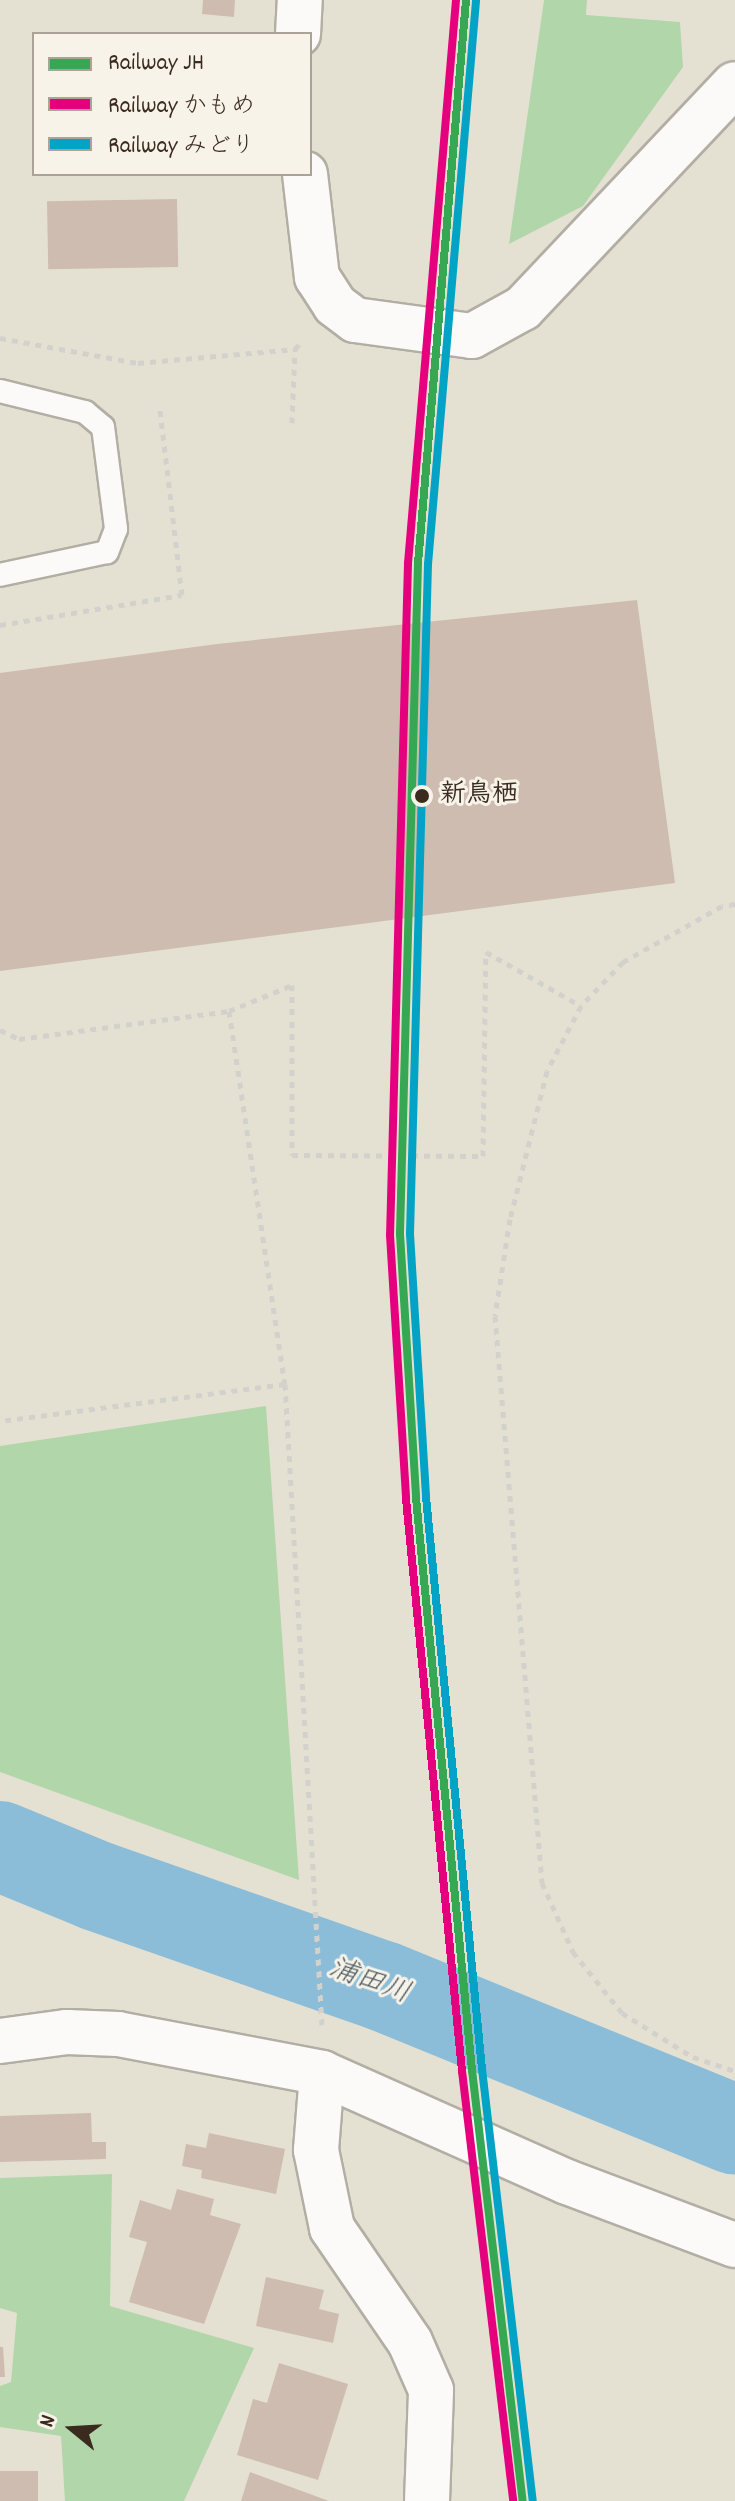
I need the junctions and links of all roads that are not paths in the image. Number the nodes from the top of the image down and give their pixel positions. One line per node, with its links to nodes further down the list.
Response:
1 (300, 0): 2 (street)
2 (298, 32)
3 (735, 84): 4 (street)
4 (305, 176)
5 (0, 391): 6 (lane)
6 (0, 575)
7 (0, 2041): 8 (street)
8 (322, 2073): 9 (street); 10 (street)
9 (735, 2245)
10 (427, 2501)

